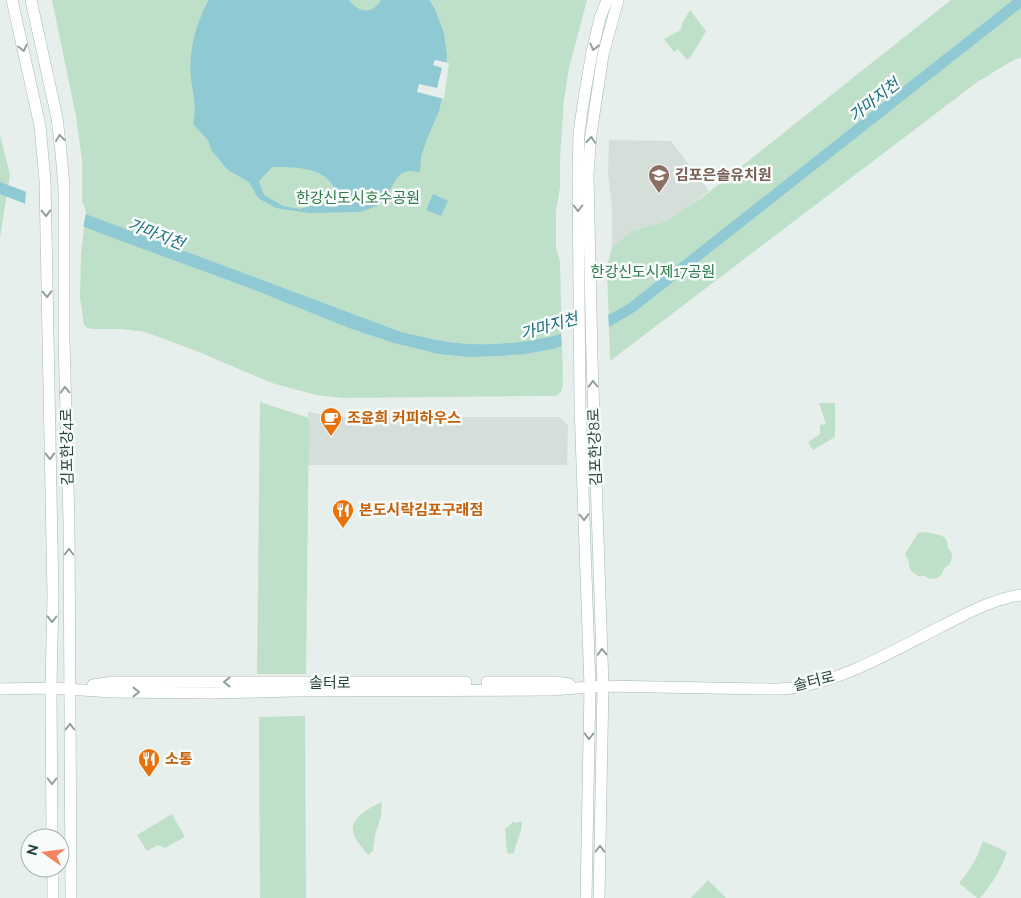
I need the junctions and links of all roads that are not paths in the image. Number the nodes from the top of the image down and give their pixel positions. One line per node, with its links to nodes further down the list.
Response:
1 (12, 0): 8 (street, 김포한강4로, one-way to 8)
2 (32, 0): 9 (street, 김포한강4로, one-way to 2)
3 (607, 0): 7 (street, 김포한강8로, one-way to 7)
4 (618, 0): 6 (street, 김포한강8로, one-way to 4)
5 (1021, 595): 6 (street, 솔터로)
6 (603, 686): 7 (street, 솔터로); 16 (street, 김포한강8로, one-way to 6)
7 (590, 687): 9 (street, 솔터로); 15 (street, 김포한강8로, one-way to 15)
8 (51, 688): 9 (street, 솔터로); 10 (street, 솔터로); 11 (street, 김포한강4로, one-way to 11)
9 (70, 688): 14 (street, 김포한강4로, one-way to 9)
10 (0, 689)
11 (52, 828)
12 (53, 878): 13 (street)
13 (53, 898)
14 (71, 898)
15 (586, 898)
16 (599, 898)

